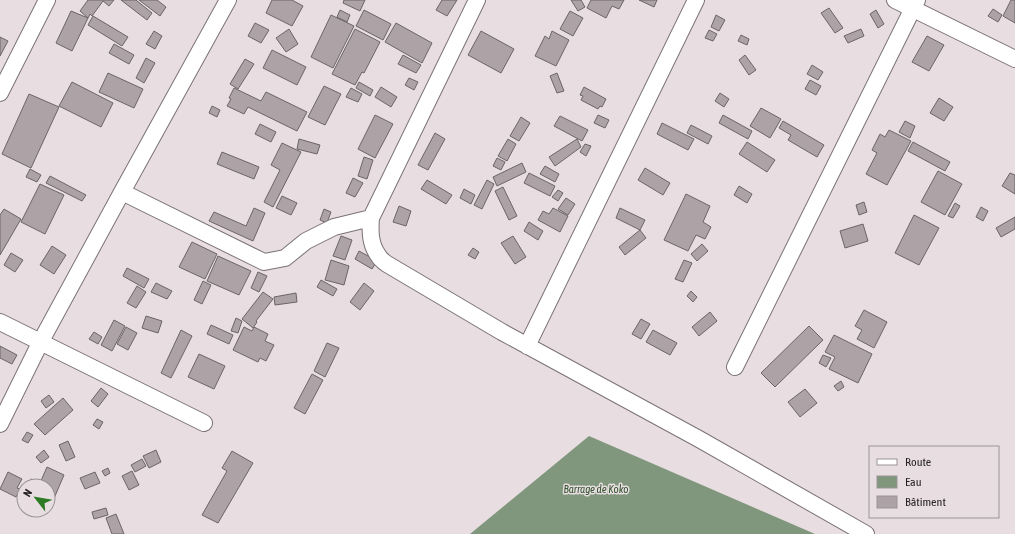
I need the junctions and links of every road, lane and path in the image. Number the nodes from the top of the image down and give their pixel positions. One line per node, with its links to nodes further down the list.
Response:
1 (47, 0): 8 (street)
2 (228, 0): 9 (street)
3 (477, 0): 10 (street)
4 (696, 0): 13 (street)
5 (895, 0): 6 (street)
6 (915, 4): 7 (street); 14 (street)
7 (1015, 59)
8 (0, 93)
9 (122, 192): 10 (street); 12 (street)
10 (371, 218): 13 (street)
11 (0, 322): 12 (street)
12 (41, 341): 15 (street); 16 (street)
13 (527, 346): 17 (street)
14 (735, 367)
15 (204, 423)
16 (0, 424)
17 (866, 534)

